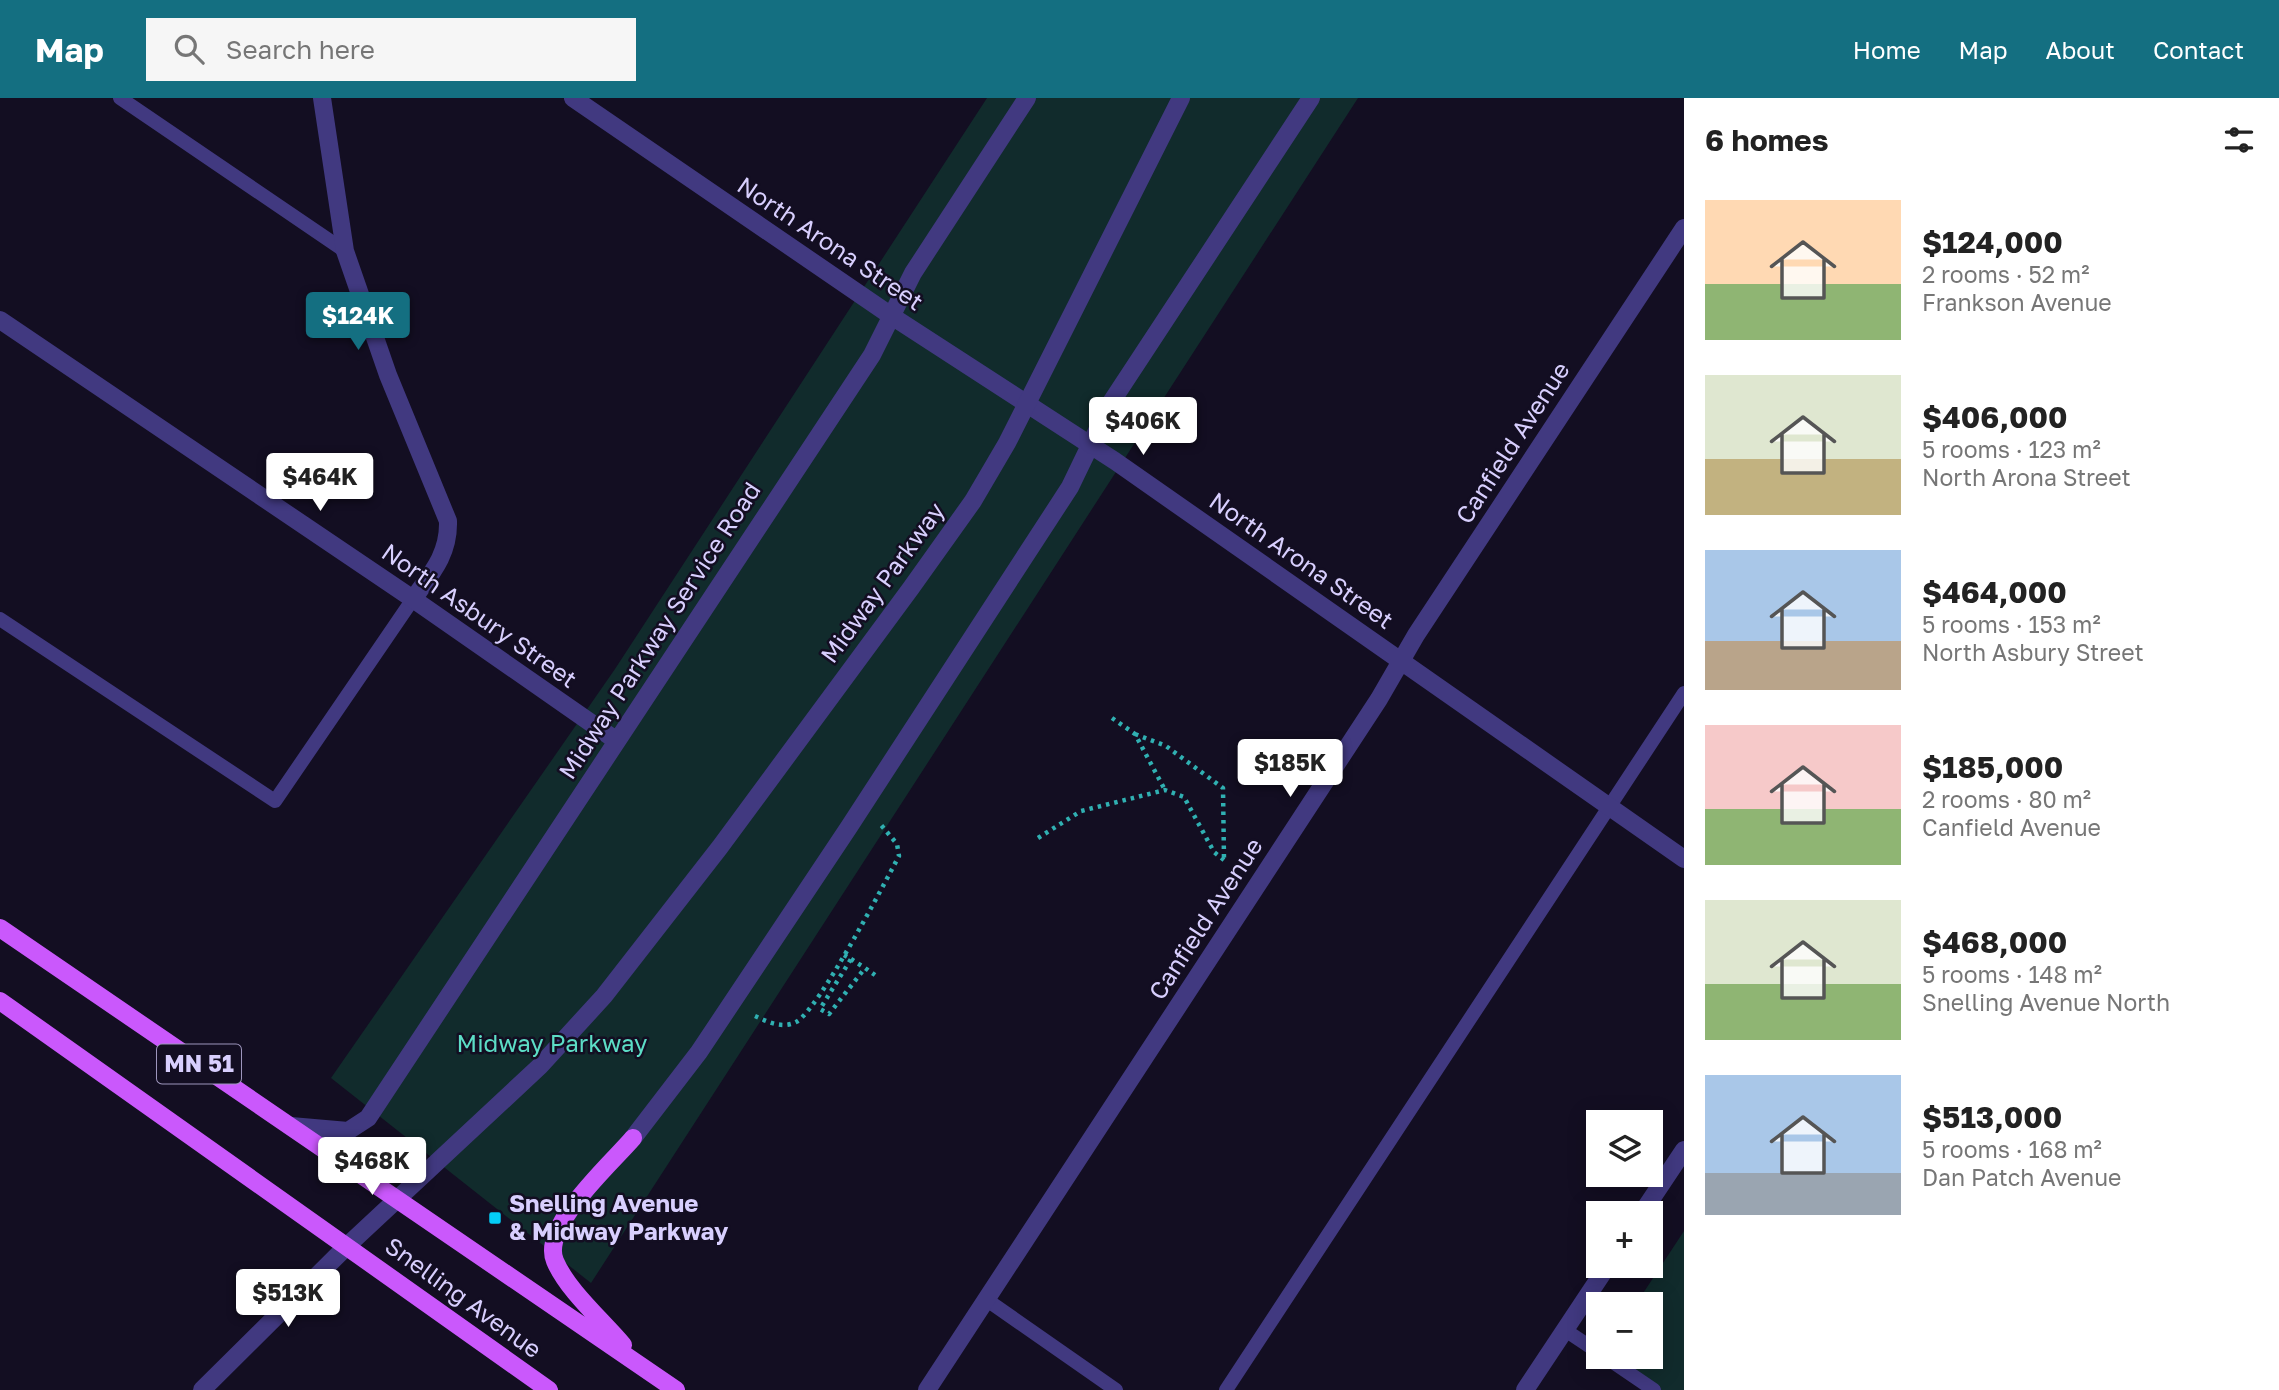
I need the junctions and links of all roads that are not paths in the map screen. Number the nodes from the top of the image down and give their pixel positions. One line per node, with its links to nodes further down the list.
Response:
1 (120, 98): 8 (lane)
2 (322, 98): 8 (street)
3 (573, 98): 9 (street, North Arona Street)
4 (1027, 98): 9 (street, Midway Parkway Service Road)
5 (1181, 98): 11 (street, Midway Parkway)
6 (1311, 98): 12 (street)
7 (1684, 228): 15 (street, Canfield Avenue)
8 (345, 251): 13 (street)
9 (890, 315): 11 (street, North Arona Street); 17 (street, Midway Parkway Service Road)
10 (0, 320): 13 (street, North Asbury Street)
11 (1026, 404): 12 (street, North Arona Street); 25 (street, Midway Parkway)
12 (1090, 444): 15 (street, North Arona Street); 23 (street)
13 (413, 599): 14 (lane); 17 (street, North Asbury Street)
14 (0, 619)
15 (1400, 660): 18 (street, North Arona Street); 29 (street, Canfield Avenue)
16 (1684, 693): 18 (lane)
17 (617, 741): 22 (street, Midway Parkway Service Road)
18 (1609, 807): 19 (street, North Arona Street); 39 (lane)
19 (1684, 859)
20 (0, 928): 22 (main road, MN 51)
21 (0, 1001): 27 (main road, MN 51)
22 (291, 1126): 25 (main road, MN 51)
23 (633, 1138): 32 (main road)
24 (1684, 1150): 26 (street)
25 (398, 1200): 27 (street, Midway Parkway); 32 (main road, Snelling Avenue / MN 51)
26 (1651, 1201)
27 (348, 1245): 34 (street, Midway Parkway); 35 (main road, Snelling Avenue / MN 51)
28 (1599, 1278): 30 (street)
29 (987, 1300): 37 (street, Canfield Avenue); 38 (lane)
30 (1565, 1330): 31 (lane); 40 (street)
31 (1586, 1344)
32 (642, 1366): 36 (main road, Snelling Avenue / MN 51)
33 (1623, 1369): 41 (lane)
34 (202, 1390)
35 (550, 1390)
36 (676, 1390)
37 (927, 1390)
38 (1116, 1390)
39 (1226, 1390)
40 (1525, 1390)
41 (1654, 1390)

